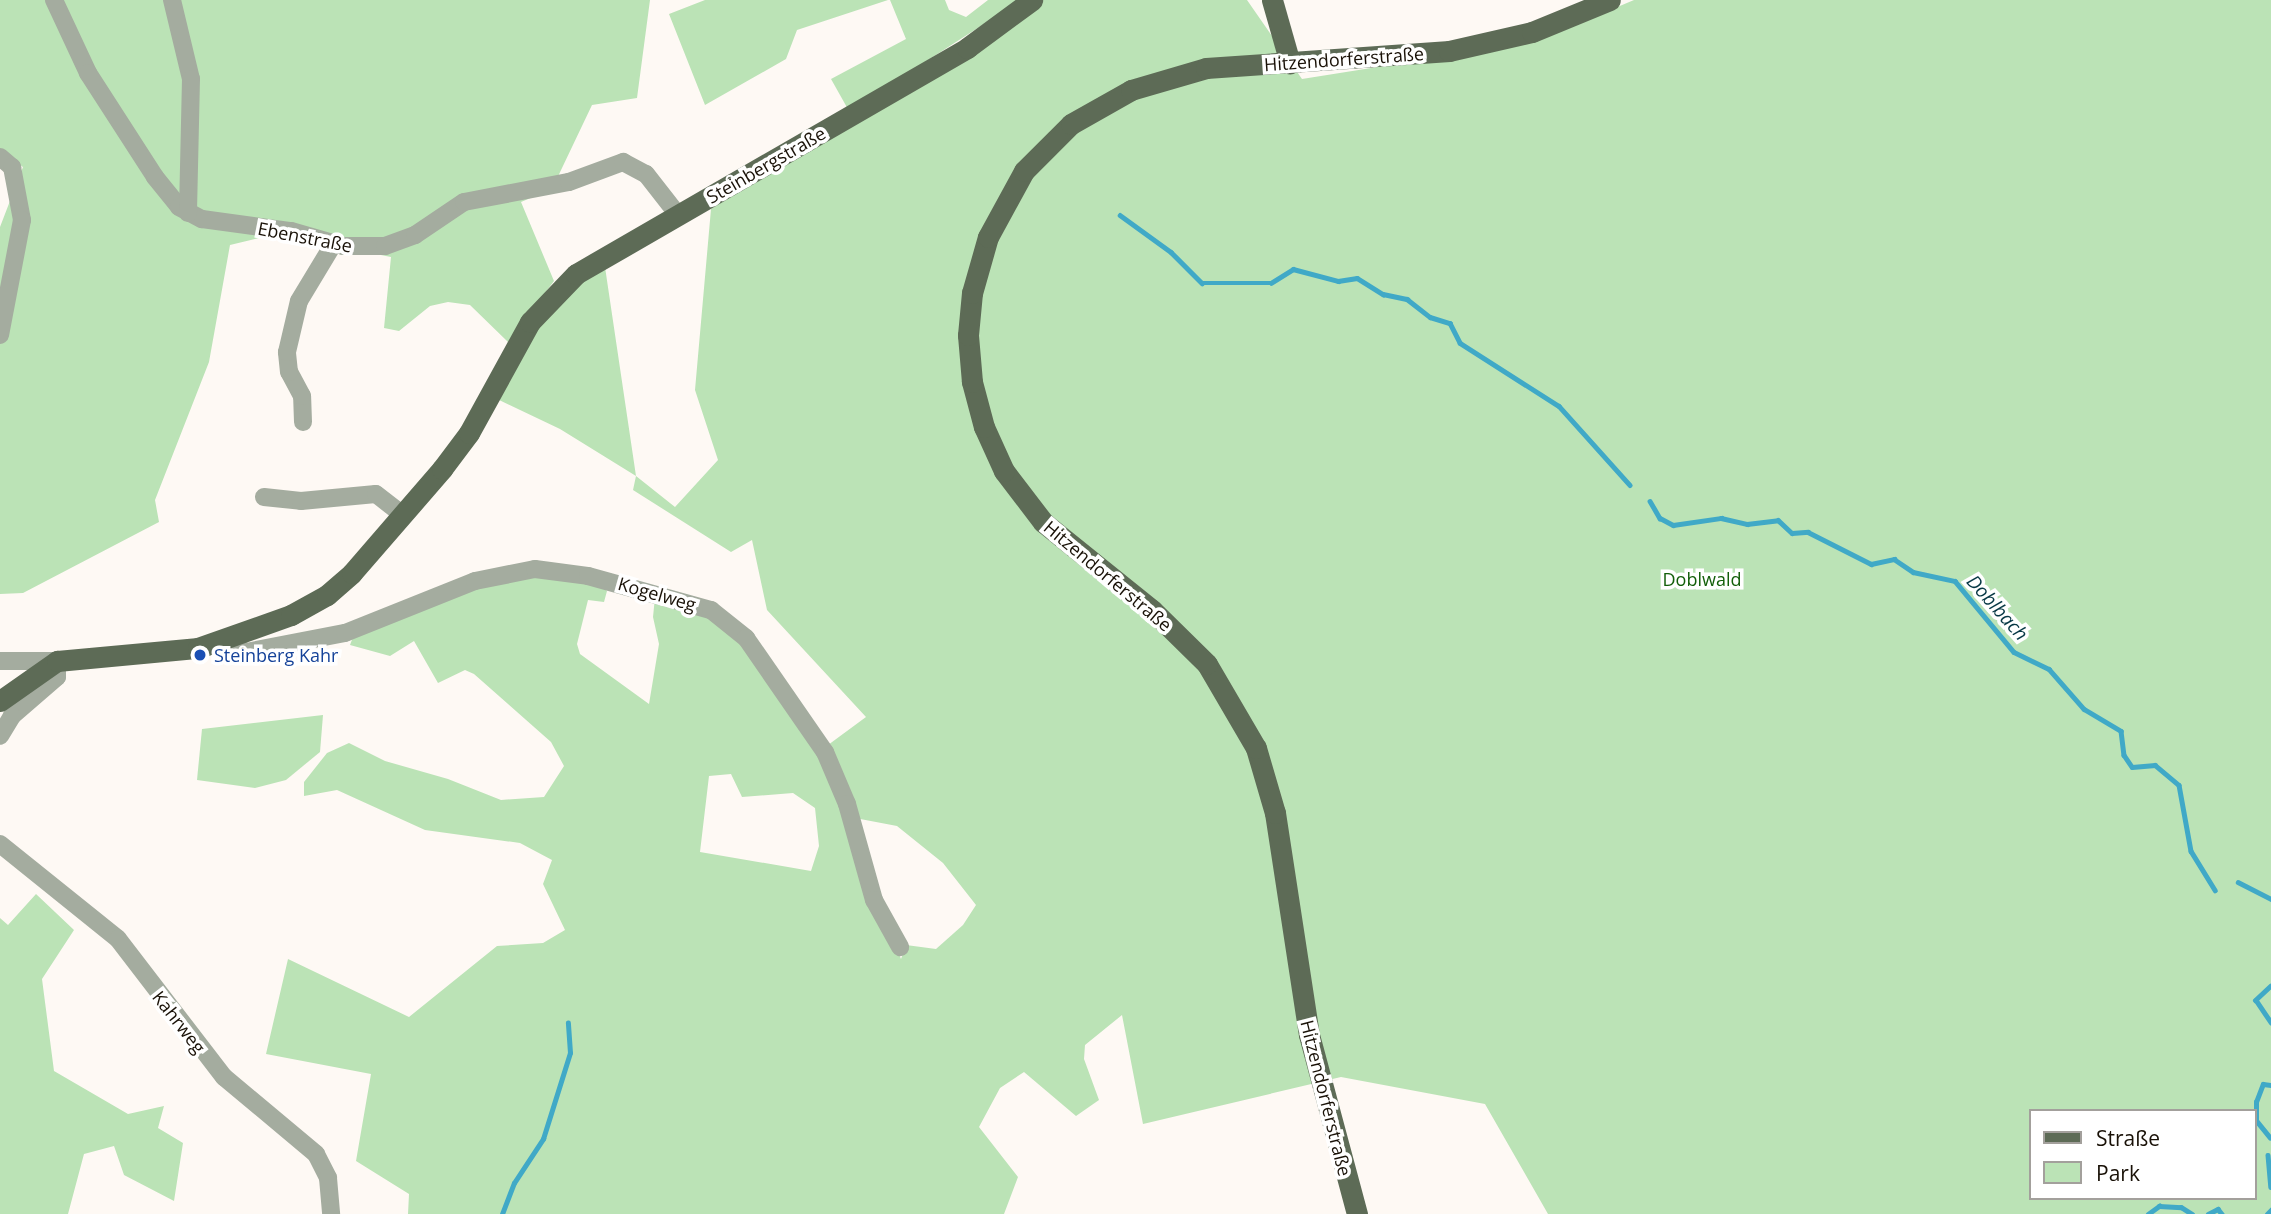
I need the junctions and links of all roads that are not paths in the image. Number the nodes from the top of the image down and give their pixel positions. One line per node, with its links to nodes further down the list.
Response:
1 (54, 0): 8 (street, Ebenstraße)
2 (172, 0): 8 (street)
3 (1032, 0): 9 (main road, Steinbergstraße)
4 (1272, 0): 6 (main road)
5 (1610, 0): 6 (main road, Hitzendorferstraße)
6 (1290, 63): 23 (main road, Hitzendorferstraße)
7 (0, 157): 11 (street)
8 (188, 213): 10 (street, Ebenstraße)
9 (678, 215): 10 (street, Ebenstraße); 14 (main road, Steinbergstraße)
10 (334, 243): 12 (street)
11 (0, 335)
12 (303, 422)
13 (264, 497): 14 (street)
14 (403, 515): 15 (main road, Steinbergstraße)
15 (226, 641): 16 (main road, Steinbergstraße); 21 (street, Kogelweg)
16 (57, 661): 17 (street); 18 (main road); 19 (street)
17 (0, 662)
18 (0, 701)
19 (0, 736)
20 (0, 844): 22 (street, Kahrweg)
21 (900, 947)
22 (331, 1214)
23 (1357, 1214)

